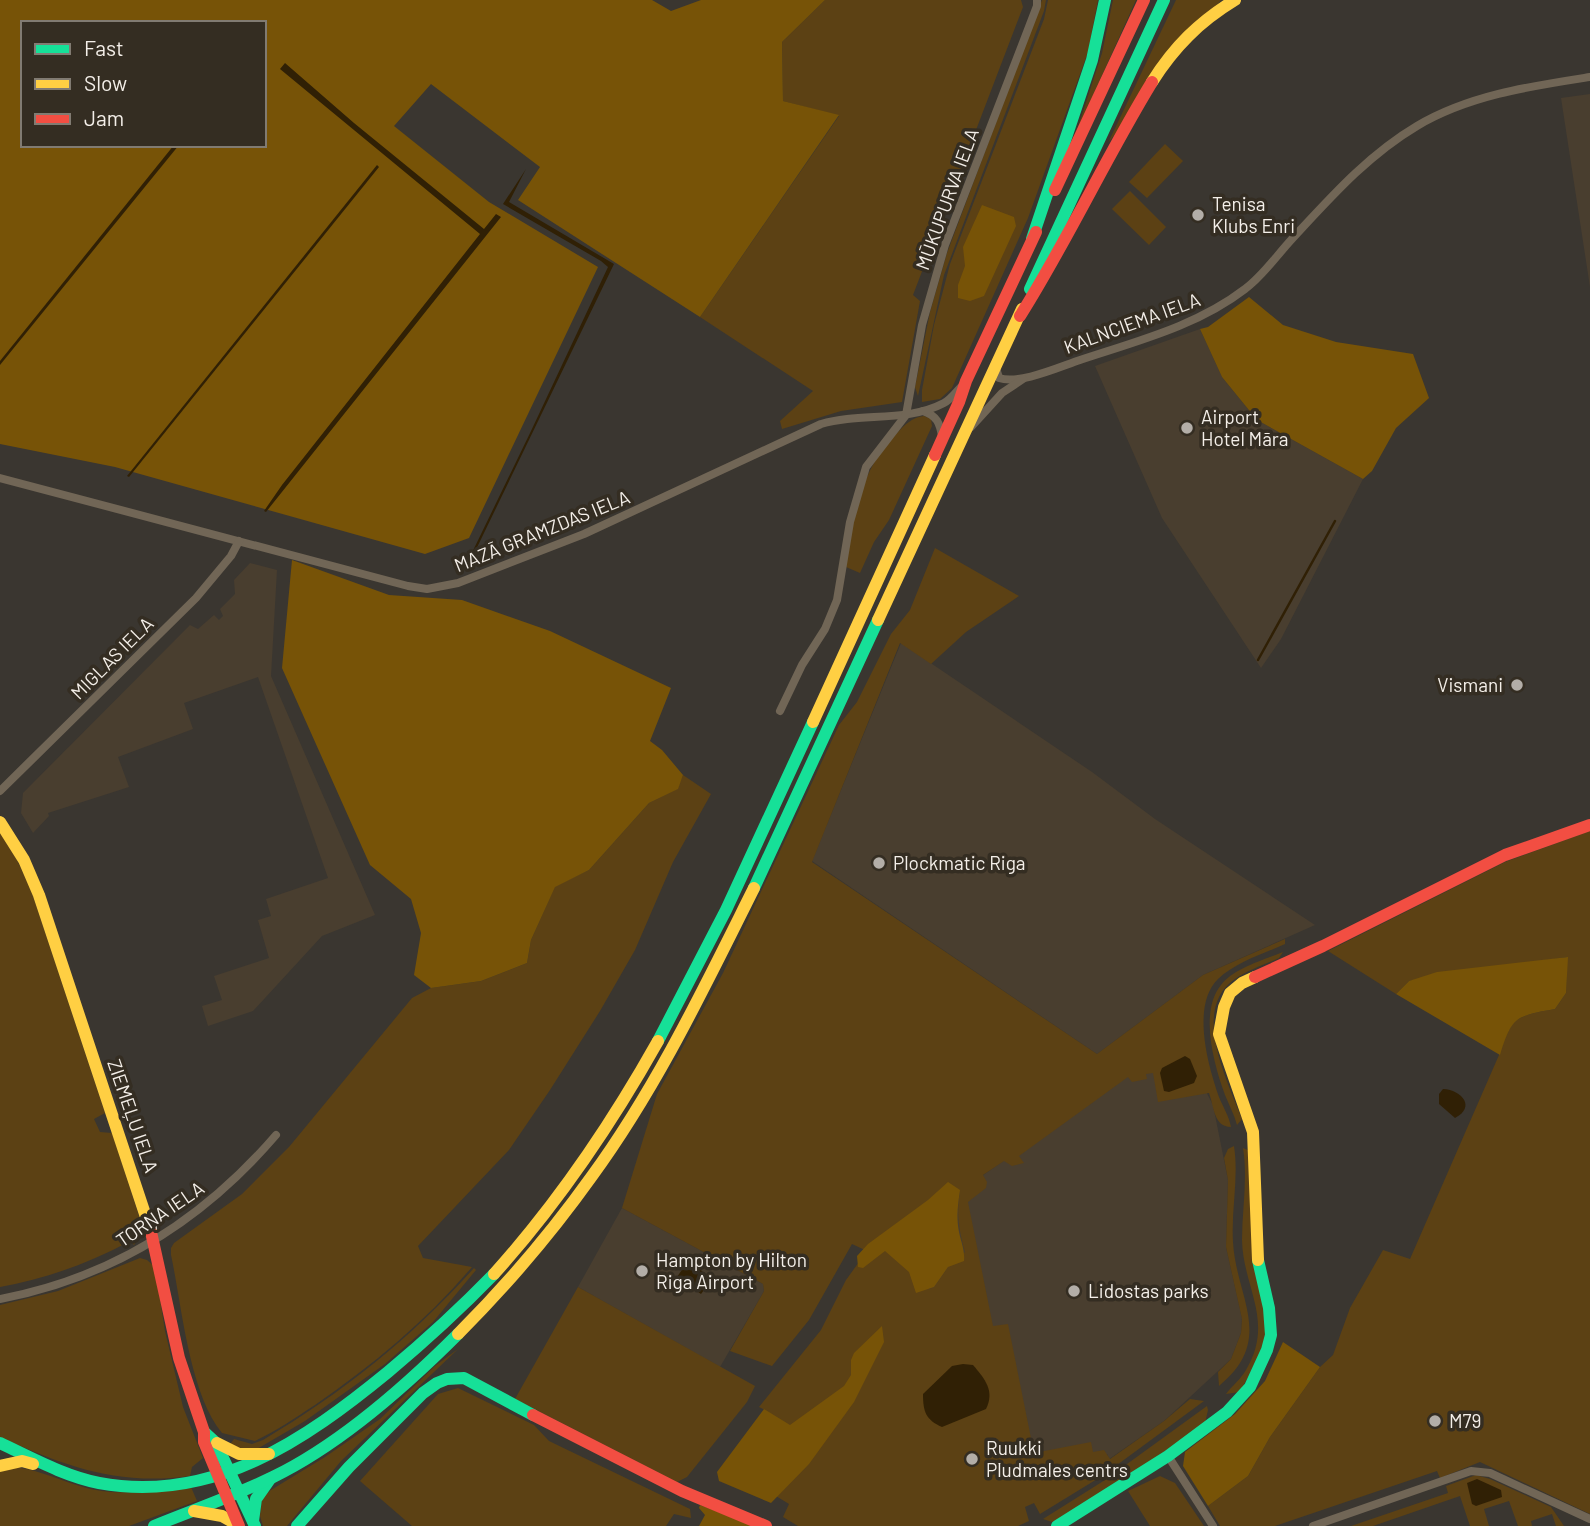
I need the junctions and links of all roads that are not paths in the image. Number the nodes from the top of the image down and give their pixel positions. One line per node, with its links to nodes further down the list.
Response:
1 (1037, 0): 13 (street, MŪKUPURVA IELA)
2 (1105, 0): 7 (main road)
3 (1144, 0): 7 (main road)
4 (1164, 0): 8 (main road)
5 (1235, 0): 8 (main road)
6 (1590, 77): 10 (street, KALNCIEMA IELA)
7 (1032, 239): 11 (main road)
8 (1020, 316): 9 (main road)
9 (996, 368): 10 (street); 14 (main road)
10 (1026, 378): 14 (street, KALNCIEMA IELA)
11 (966, 381): 12 (street, MAZĀ GRAMZDAS IELA); 15 (main road)
12 (923, 411): 13 (street, MAZĀ GRAMZDAS IELA); 15 (street)
13 (906, 415): 17 (street, MAZĀ GRAMZDAS IELA); 18 (street)
14 (965, 435): 34 (main road)
15 (942, 440): 28 (main road)
16 (0, 478): 17 (street, MAZĀ GRAMZDAS IELA)
17 (239, 541): 19 (street, MIGLAS IELA)
18 (780, 711)
19 (0, 791)
20 (0, 822): 23 (main road, ZIEMEĻU IELA)
21 (1590, 825): 29 (main road)
22 (276, 1135): 23 (street, TORŅA IELA)
23 (155, 1242): 24 (street, TORŅA IELA); 25 (main road, ZIEMEĻU IELA)
24 (0, 1299)
25 (204, 1432): 27 (main road, ZIEMEĻU IELA); 33 (main road, ZIEMEĻU IELA)
26 (0, 1443): 31 (main road)
27 (216, 1443): 28 (main road); 32 (main road, ZIEMEĻU IELA)
28 (269, 1454): 32 (main road)
29 (1168, 1456): 44 (main road); 45 (street)
30 (0, 1466): 31 (main road)
31 (54, 1468): 33 (main road)
32 (230, 1473): 33 (main road); 35 (main road, ZIEMEĻU IELA)
33 (217, 1476): 36 (main road, ZIEMEĻU IELA)
34 (273, 1477): 35 (main road); 39 (main road)
35 (239, 1492): 36 (main road); 39 (main road, ZIEMEĻU IELA)
36 (226, 1497): 37 (main road); 40 (main road, ZIEMEĻU IELA)
37 (194, 1511): 40 (main road); 41 (main road)
38 (1590, 1519): 46 (street)
39 (254, 1524)
40 (239, 1525)
41 (154, 1526)
42 (297, 1526): 43 (main road)
43 (766, 1526)
44 (1057, 1526)
45 (1213, 1526)
46 (1313, 1526)

